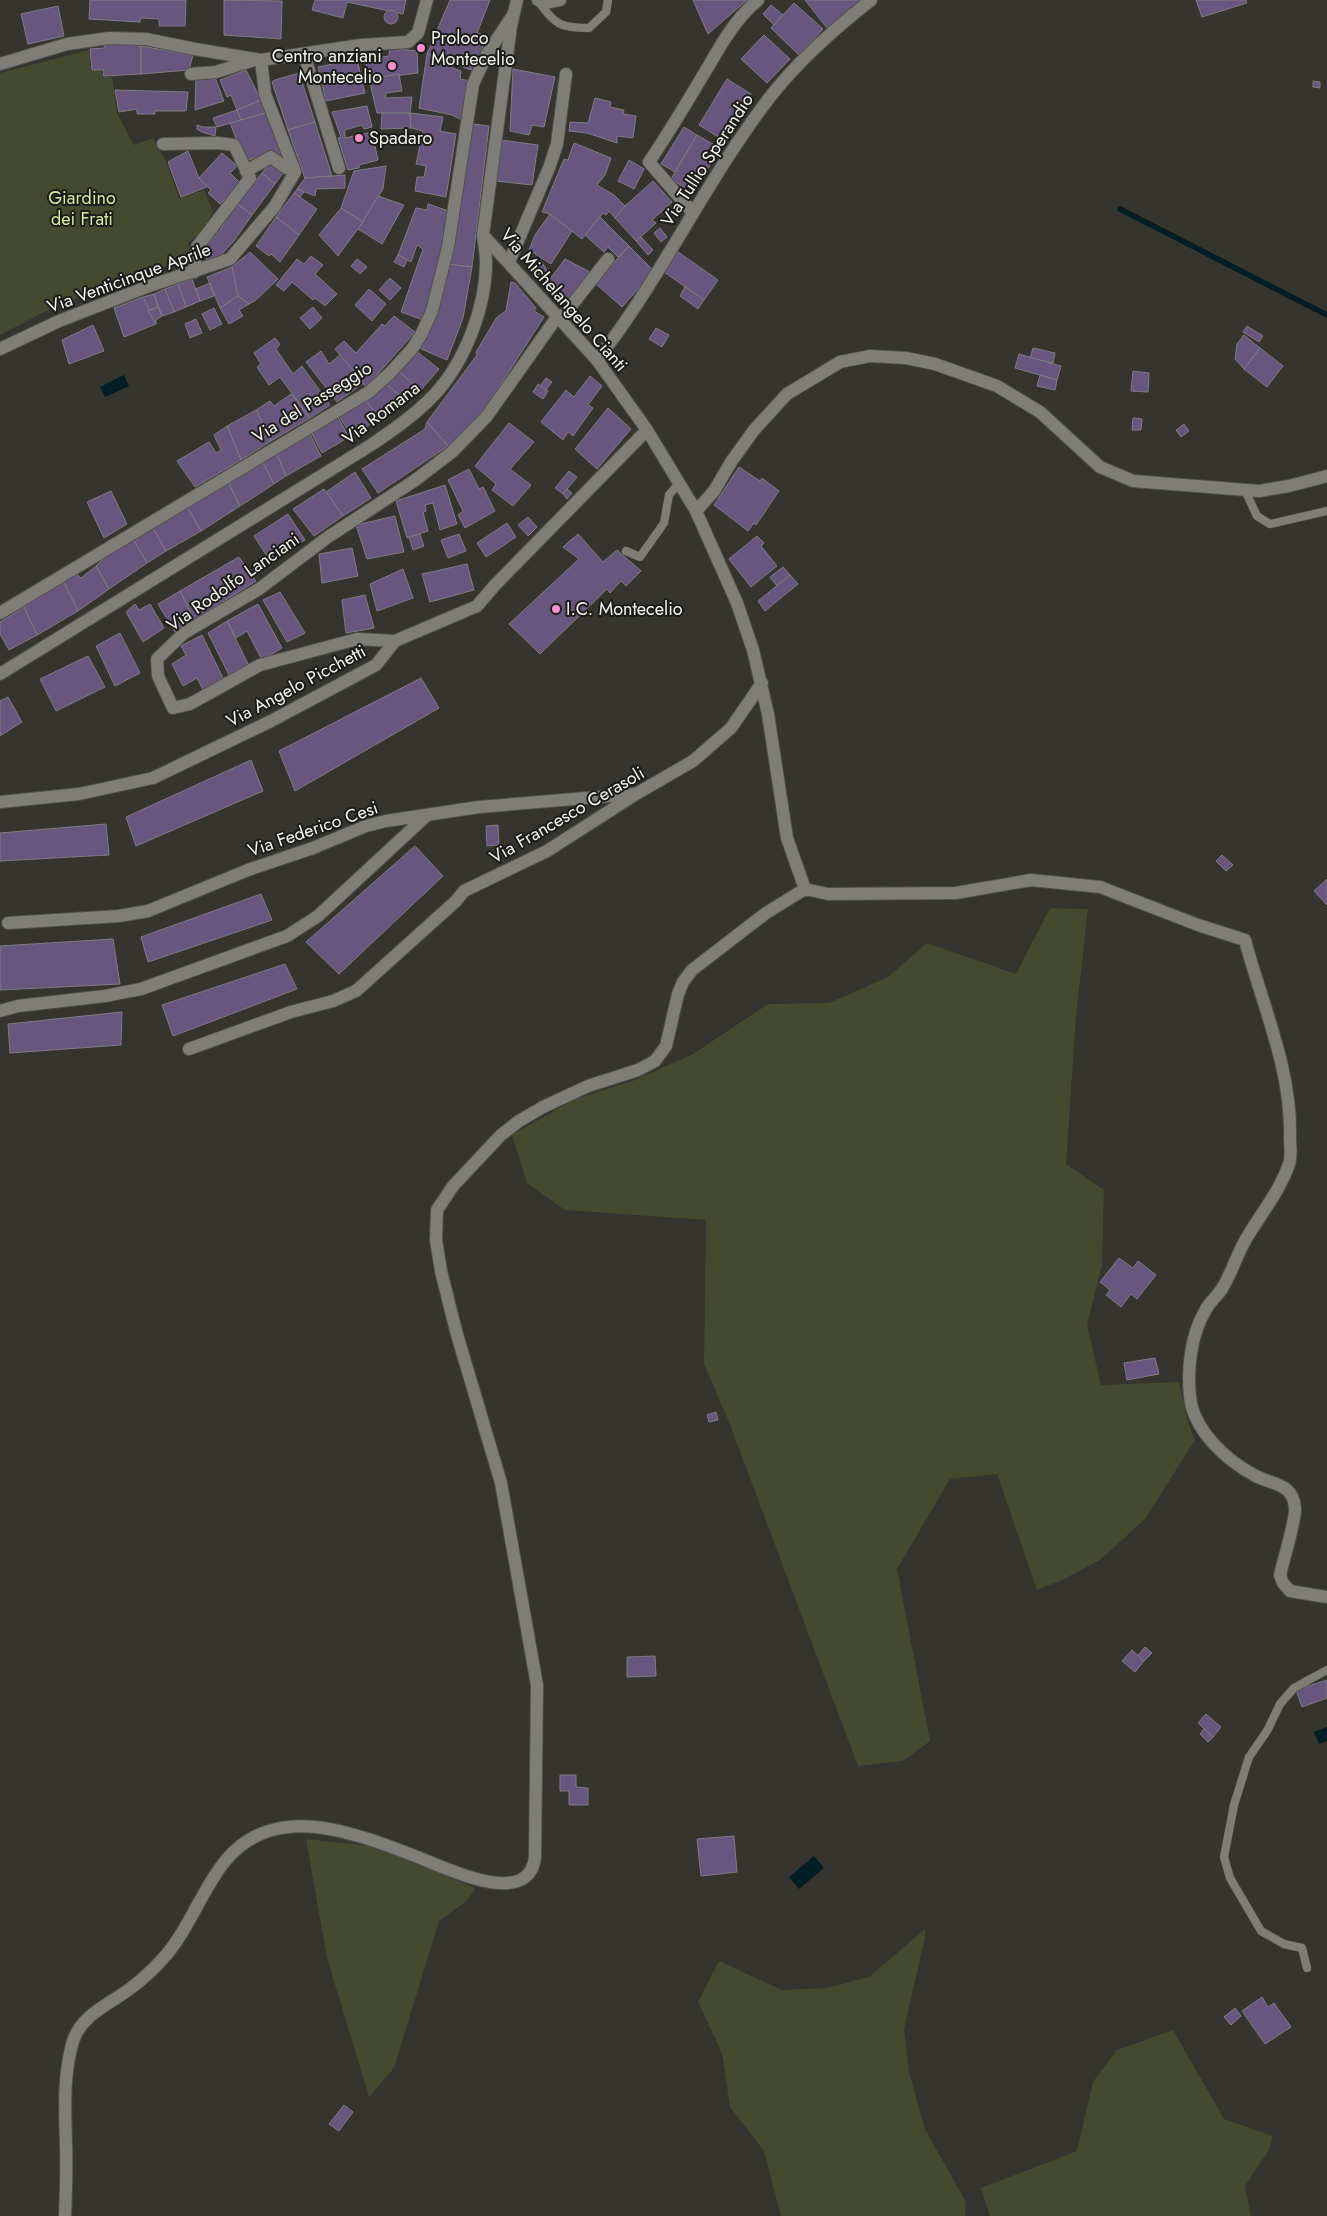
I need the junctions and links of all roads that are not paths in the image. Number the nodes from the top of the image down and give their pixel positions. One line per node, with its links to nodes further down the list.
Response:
1 (427, 0): 9 (street)
2 (517, 0): 8 (street, Via Romana)
3 (538, 0): 4 (street); 5 (lane)
4 (560, 0)
5 (608, 0)
6 (758, 0): 18 (street)
7 (871, 0): 18 (street, Via Tullio Sperandio)
8 (512, 16): 19 (street, Via Romana); 33 (street, Via del Passeggio)
9 (304, 54): 10 (street); 16 (street)
10 (259, 60): 11 (street); 12 (street); 15 (street)
11 (0, 64)
12 (191, 74)
13 (566, 74): 21 (street)
14 (163, 144): 17 (street)
15 (293, 166): 17 (street); 22 (street, Via Venticinque Aprile)
16 (339, 168)
17 (246, 171): 22 (street)
18 (692, 213): 25 (street, Via Tullio Sperandio)
19 (483, 235): 21 (street, Via Michelangelo Cianti); 35 (street, Via Romana)
20 (608, 259): 23 (street, Via Rodolfo Lanciani)
21 (509, 262): 23 (street, Via Michelangelo Cianti)
22 (194, 272): 24 (street, Via Venticinque Aprile)
23 (558, 319): 25 (street, Via Michelangelo Cianti); 34 (street, Via Rodolfo Lanciani)
24 (0, 349)
25 (597, 360): 26 (street, Via Michelangelo Cianti)
26 (647, 430): 28 (street, Via Michelangelo Cianti); 34 (street, Via Angelo Picchetti)
27 (1327, 476): 29 (street)
28 (679, 483): 30 (street, Via Michelangelo Cianti); 32 (lane)
29 (1245, 490): 30 (street); 31 (lane)
30 (696, 511): 36 (street, Via Michelangelo Cianti)
31 (1327, 511)
32 (626, 551)
33 (0, 613)
34 (395, 641): 38 (street, Via Angelo Picchetti)
35 (0, 674)
36 (762, 683): 37 (street, Via Francesco Cerasoli); 40 (street, Via Michelangelo Cianti)
37 (636, 794): 39 (street, Via Federico Cesi); 43 (street, Via Francesco Cerasoli)
38 (0, 802)
39 (426, 816): 41 (street, Via Federico Cesi); 42 (street)
40 (804, 889): 44 (street); 47 (street)
41 (8, 923)
42 (0, 1010)
43 (189, 1049)
44 (1327, 1597)
45 (1327, 1670): 46 (lane)
46 (1307, 1968)
47 (65, 2216)

